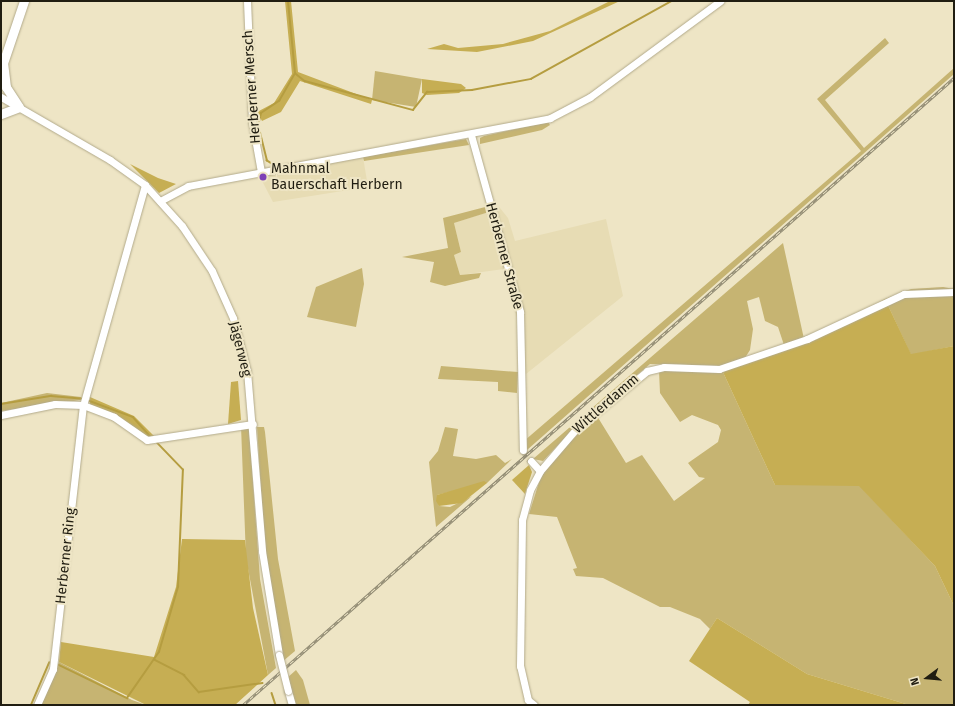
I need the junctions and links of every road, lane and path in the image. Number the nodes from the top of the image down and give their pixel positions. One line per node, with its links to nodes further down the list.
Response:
1 (24, 1): 4 (main road)
2 (247, 1): 9 (street, Herberner Mersch)
3 (720, 1): 8 (street)
4 (2, 65): 6 (main road)
5 (1, 97): 6 (street, Jägerweg)
6 (19, 107): 7 (main road); 10 (street, Jägerweg)
7 (1, 114)
8 (471, 135): 9 (street); 16 (street, Herberner Straße)
9 (261, 172): 11 (street)
10 (145, 185): 11 (street, Jägerweg); 13 (street, Herberner Ring)
11 (160, 201): 15 (street, Jägerweg)
12 (954, 292): 18 (street, Wittlerdamm)
13 (83, 405): 14 (street); 15 (street); 20 (street, Herberner Ring)
14 (1, 415)
15 (253, 424): 21 (street, Jägerweg, bridge)
16 (523, 450)
17 (531, 461): 18 (street)
18 (540, 472): 19 (street, Wittlerdamm)
19 (526, 702): 22 (street, Wittlerdamm)
20 (37, 705)
21 (292, 705)
22 (534, 705)

